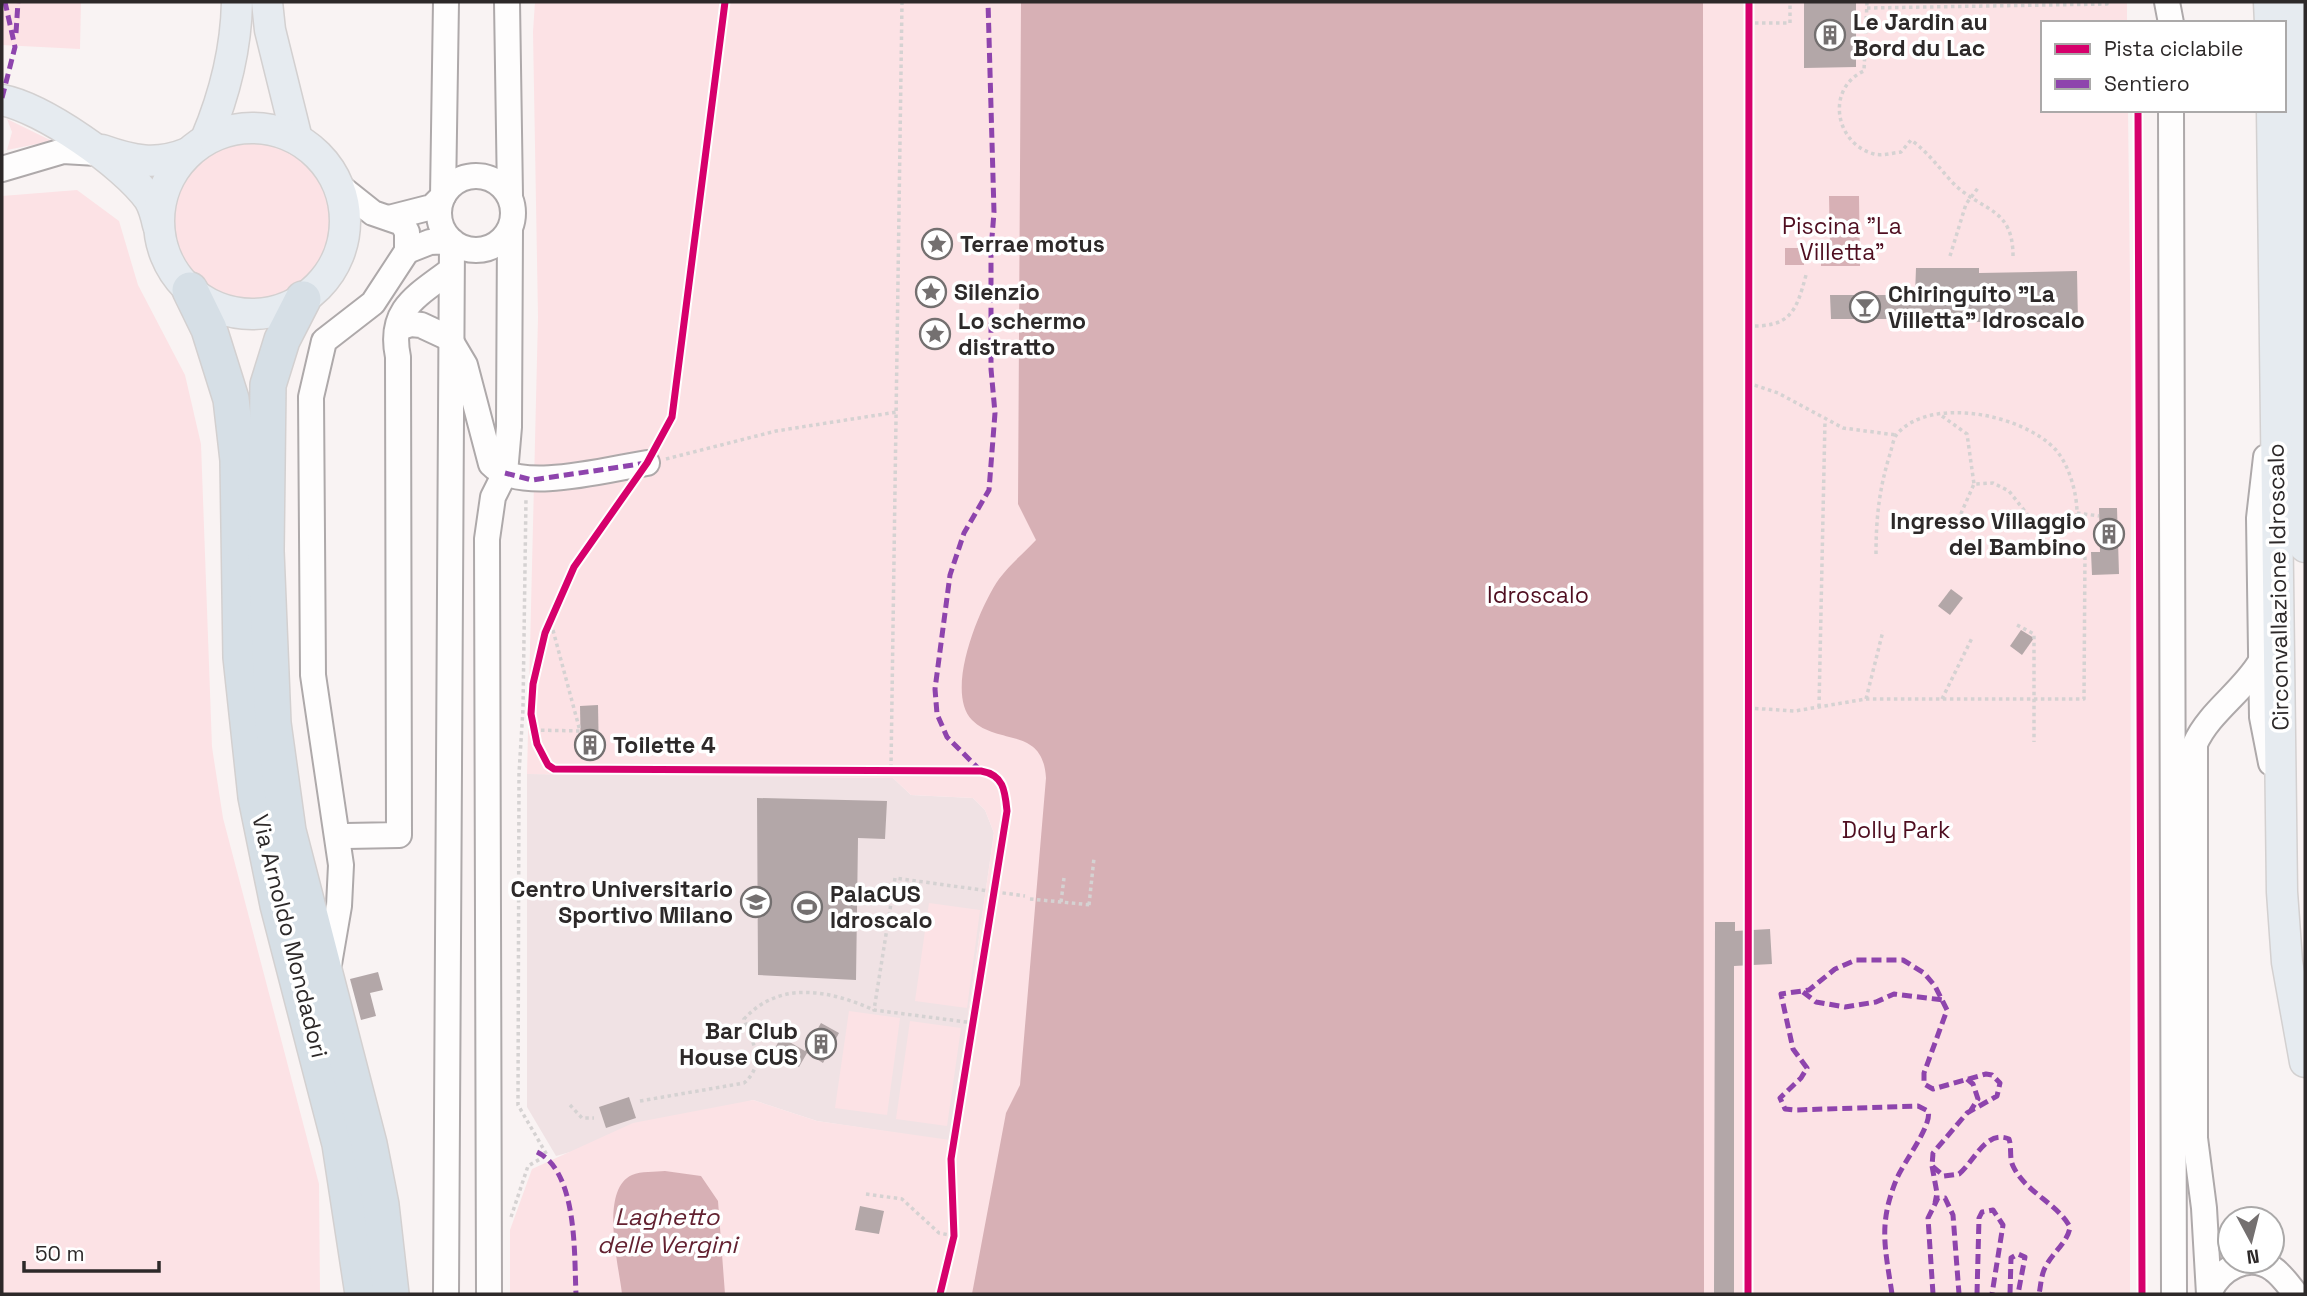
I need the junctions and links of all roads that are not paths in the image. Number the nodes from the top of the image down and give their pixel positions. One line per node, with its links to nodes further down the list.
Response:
1 (237, 2): 12 (main road)
2 (267, 2): 11 (main road)
3 (446, 2): 16 (street)
4 (507, 2): 17 (street)
5 (2269, 2): 7 (main road)
6 (2296, 2): 31 (main road, Circonvallazione Idroscalo)
7 (2270, 21)
8 (2, 100): 13 (main road)
9 (2171, 112): 37 (street)
10 (2272, 112): 28 (main road, Circonvallazione Idroscalo)
11 (297, 139): 12 (main road); 15 (main road)
12 (197, 146): 13 (main road); 20 (main road)
13 (91, 149): 14 (street); 20 (main road)
14 (2, 169)
15 (339, 186): 18 (street); 25 (main road)
16 (443, 196): 17 (street); 18 (street); 21 (street)
17 (510, 196): 19 (street)
18 (389, 218): 22 (street)
19 (510, 230): 21 (street); 30 (street)
20 (160, 239): 24 (main road)
21 (452, 241): 22 (street); 23 (street)
22 (407, 251): 35 (street)
23 (451, 270): 26 (street); 27 (street)
24 (190, 290): 25 (main road); 39 (highway, Via Arnoldo Mondadori)
25 (303, 299): 35 (highway, Via Arnoldo Mondadori)
26 (398, 328): 27 (street); 34 (street)
27 (449, 338): 30 (street); 41 (street)
28 (2276, 370): 32 (street); 33 (main road, Circonvallazione Idroscalo)
29 (647, 463): 30 (street)
30 (516, 476): 42 (street)
31 (2305, 547)
32 (2261, 661): 33 (street); 38 (street)
33 (2281, 816): 36 (main road, Circonvallazione Idroscalo)
34 (346, 836)
35 (326, 978): 40 (highway, Via Arnoldo Mondadori)
36 (2305, 1062)
37 (2174, 1158): 38 (street); 43 (street)
38 (2202, 1187): 44 (street)
39 (363, 1294)
40 (391, 1294)
41 (446, 1294)
42 (489, 1294)
43 (2174, 1294)
44 (2209, 1294): 45 (street)
45 (2296, 1294)

